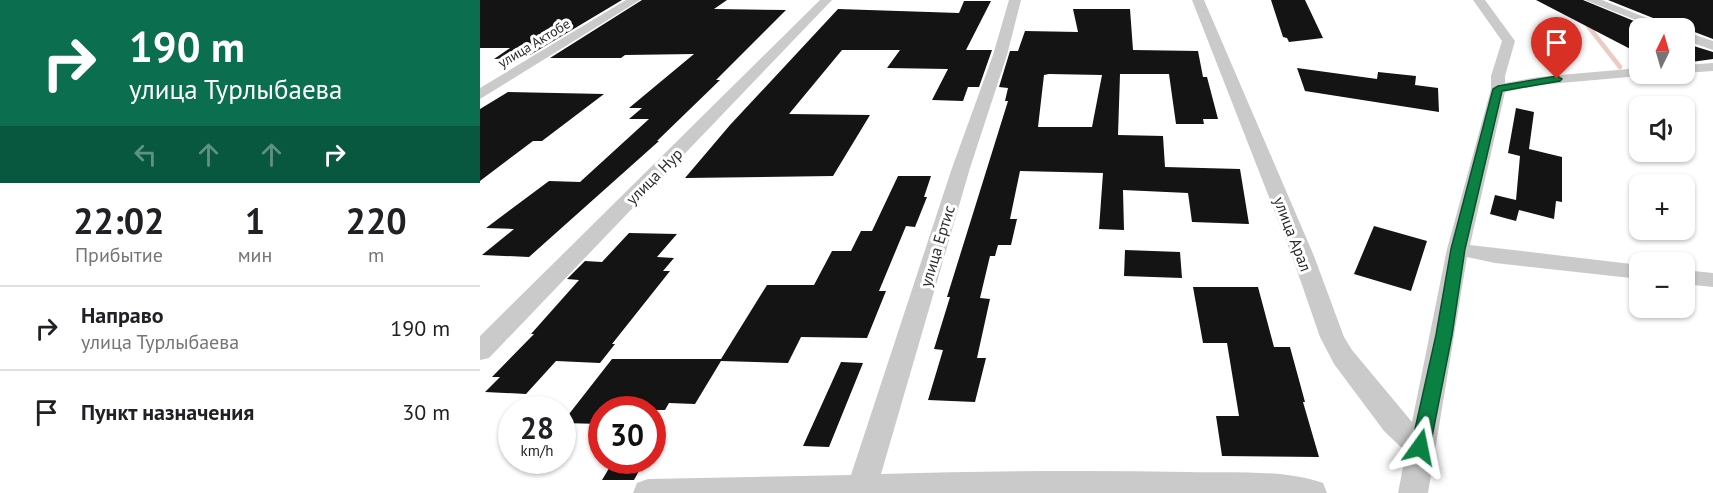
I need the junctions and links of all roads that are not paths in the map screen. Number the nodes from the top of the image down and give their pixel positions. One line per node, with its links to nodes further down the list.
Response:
1 (634, 0): 14 (street, улица Актобе)
2 (826, 0): 19 (street, улица Нур)
3 (1015, 0): 21 (street, улица Ертис)
4 (1198, 0): 20 (street, улица Арал)
5 (1479, 0): 13 (street)
6 (1591, 0): 7 (street)
7 (1639, 18)
8 (1695, 39): 9 (street)
9 (1713, 46)
10 (1713, 67): 11 (street)
11 (1695, 68)
12 (1629, 73): 13 (street)
13 (1498, 89): 15 (street)
14 (480, 93)
15 (1458, 249): 16 (street); 20 (street)
16 (1629, 271)
17 (1695, 278): 18 (street)
18 (1713, 280)
19 (480, 351)
20 (1420, 447): 24 (street)
21 (862, 490): 22 (street); 23 (street)
22 (648, 493)
23 (1312, 493)
24 (1413, 493)

